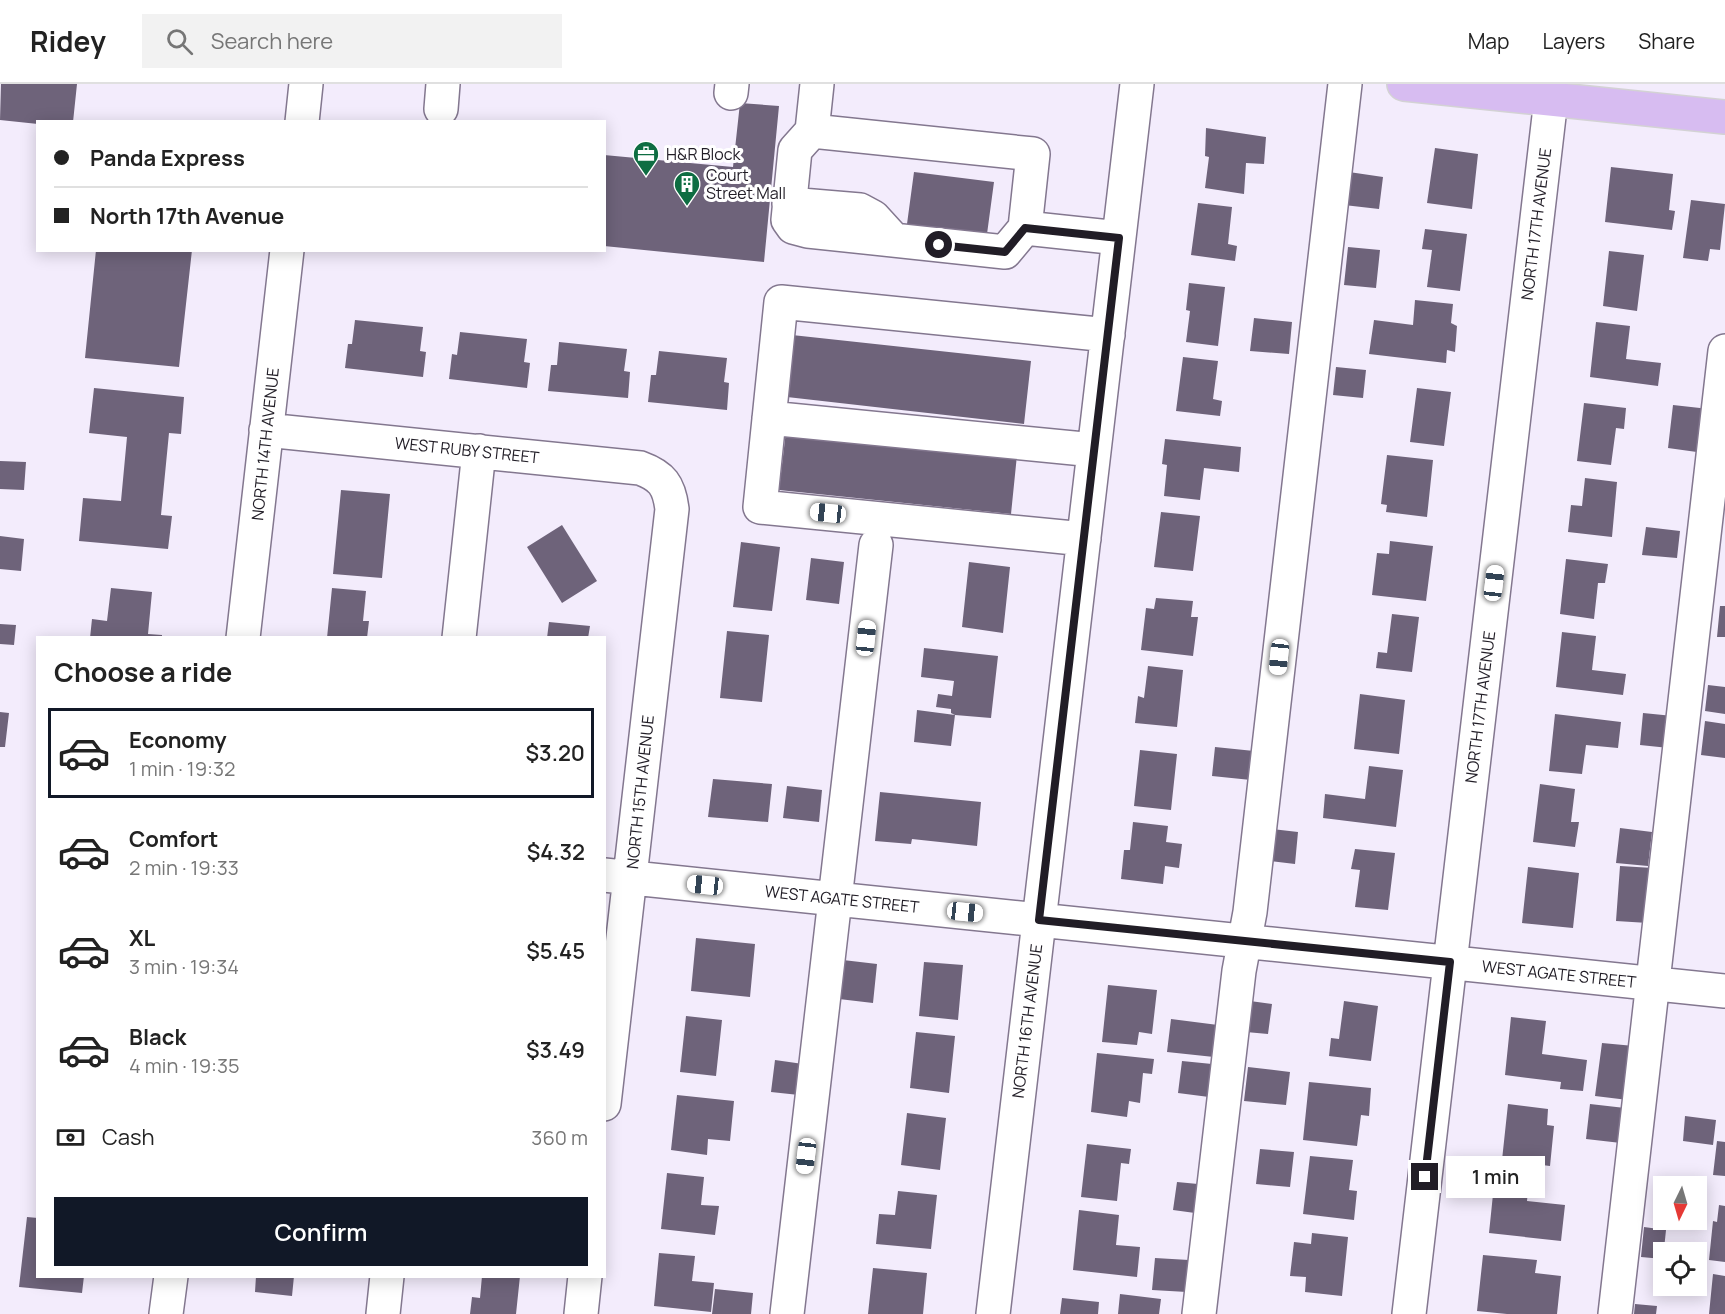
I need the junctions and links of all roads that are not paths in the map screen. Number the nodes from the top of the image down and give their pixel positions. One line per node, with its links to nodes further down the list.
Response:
1 (306, 84): 8 (street)
2 (817, 84): 9 (street)
3 (1137, 84): 11 (street, NORTH 16TH AVENUE)
4 (1344, 84): 27 (street)
5 (1404, 84): 6 (main road)
6 (1551, 99): 7 (main road); 28 (street, NORTH 17TH AVENUE)
7 (1725, 117)
8 (302, 120)
9 (812, 131): 10 (street); 10 (street)
10 (1025, 228): 11 (street)
11 (1119, 238): 13 (street, NORTH 16TH AVENUE)
12 (287, 252): 16 (street, NORTH 14TH AVENUE)
13 (1108, 335): 15 (street); 17 (street, NORTH 16TH AVENUE)
14 (1725, 351): 29 (street)
15 (769, 417): 17 (street); 20 (street)
16 (266, 430): 18 (street, WEST RUBY STREET); 22 (street, NORTH 14TH AVENUE)
17 (1094, 450): 20 (street, NORTH 16TH AVENUE)
18 (478, 452): 19 (street, WEST RUBY STREET); 23 (street)
19 (663, 483): 24 (street, NORTH 15TH AVENUE)
20 (1084, 539): 26 (street, NORTH 16TH AVENUE)
21 (876, 545): 25 (street)
22 (243, 636)
23 (459, 636)
24 (617, 876): 25 (street, WEST AGATE STREET); 31 (street, NORTH 15TH AVENUE)
25 (836, 899): 26 (street, WEST AGATE STREET); 38 (street)
26 (1039, 920): 27 (street, WEST AGATE STREET); 39 (street, NORTH 16TH AVENUE)
27 (1245, 941): 28 (street, WEST AGATE STREET); 40 (street)
28 (1450, 962): 29 (street, WEST AGATE STREET); 41 (street, NORTH 17TH AVENUE)
29 (1653, 983): 30 (street, WEST AGATE STREET); 42 (street)
30 (1725, 991)
31 (606, 1069)
32 (171, 1278): 35 (street)
33 (387, 1278): 36 (street)
34 (585, 1278): 37 (street)
35 (166, 1314)
36 (383, 1314)
37 (580, 1314)
38 (787, 1314)
39 (993, 1314)
40 (1198, 1314)
41 (1409, 1314)
42 (1615, 1314)

